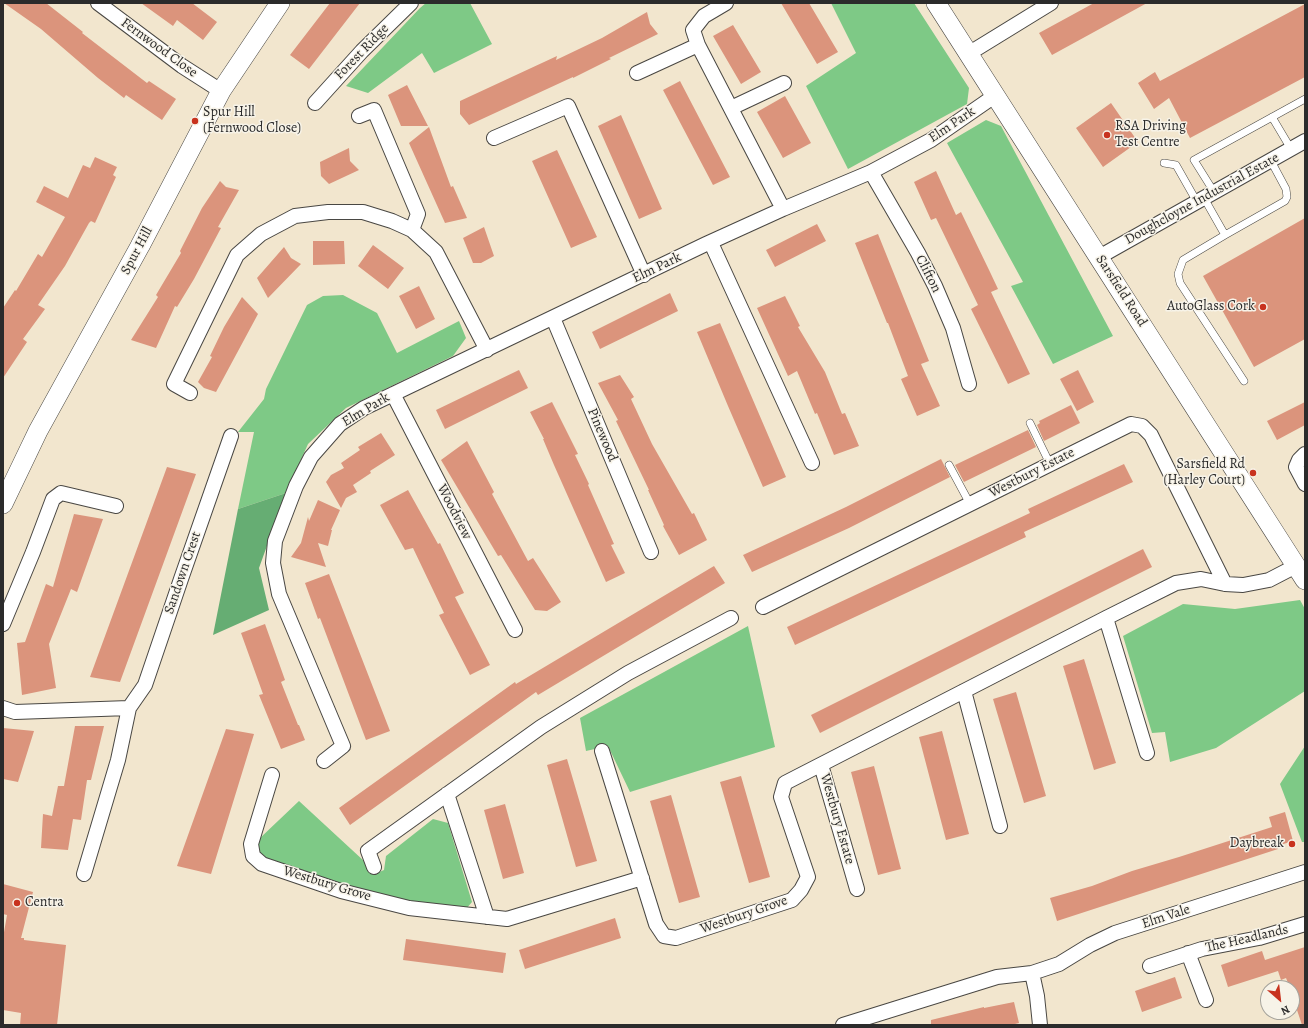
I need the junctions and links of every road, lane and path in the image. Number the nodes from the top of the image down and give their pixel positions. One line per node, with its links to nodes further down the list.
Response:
1 (98, 3): 11 (street, Fernwood Close)
2 (280, 3): 11 (street, Spur Hill)
3 (411, 3): 14 (street, Forest Ridge)
4 (726, 3): 7 (street)
5 (936, 3): 8 (street, Sarsfield Road)
6 (1051, 3): 8 (street)
7 (698, 45): 9 (street); 15 (street)
8 (968, 54): 12 (street, Sarsfield Road)
9 (637, 73)
10 (784, 83): 15 (street)
11 (221, 91): 44 (street, Spur Hill)
12 (996, 95): 23 (street, Elm Park); 29 (street, Sarsfield Road)
13 (1305, 98): 17 (lane)
14 (315, 103)
15 (731, 108): 25 (street)
16 (359, 116): 26 (street)
17 (1272, 117): 20 (lane); 24 (lane)
18 (494, 138): 30 (street)
19 (1305, 142): 20 (street, Doughcloyne Industrial Estate)
20 (1291, 149): 21 (street, Doughcloyne Industrial Estate)
21 (1271, 161): 24 (street, Doughcloyne Industrial Estate); 27 (lane)
22 (1164, 163): 24 (lane)
23 (871, 172): 25 (street, Elm Park); 34 (street, Clifton)
24 (1205, 198): 27 (lane); 29 (street, Doughcloyne Industrial Estate)
25 (783, 209): 28 (street, Elm Park)
26 (412, 230): 32 (street); 35 (street)
27 (1225, 235): 33 (lane)
28 (711, 243): 30 (street, Elm Park); 40 (street)
29 (1099, 257): 48 (street, Sarsfield Road)
30 (644, 275): 31 (street, Elm Park)
31 (553, 318): 32 (street, Elm Park); 47 (street, Pinewood)
32 (487, 350): 36 (street, Elm Park)
33 (1244, 381)
34 (969, 384)
35 (190, 393)
36 (393, 394): 54 (street, Woodview); 60 (street, Elm Park)
37 (1030, 423): 41 (lane)
38 (231, 436): 57 (street, Sandown Crest)
39 (1305, 454): 43 (street)
40 (812, 463)
41 (1050, 464): 45 (street, Westbury Estate); 49 (street, Westbury Estate)
42 (949, 465): 45 (lane)
43 (1305, 484)
44 (3, 504)
45 (970, 504): 50 (street, Westbury Estate)
46 (116, 506): 53 (street)
47 (651, 552)
48 (1300, 573): 49 (street, Westbury Estate)
49 (1226, 584): 52 (street, Westbury Estate)
50 (763, 607)
51 (731, 618): 63 (street)
52 (1106, 618): 55 (street, Westbury Estate); 59 (street)
53 (3, 624)
54 (515, 630)
55 (964, 691): 61 (street, Westbury Estate); 64 (street)
56 (3, 708): 57 (street)
57 (129, 708): 67 (street, Sandown Crest)
58 (602, 751): 68 (street, Westbury Grove)
59 (1147, 752)
60 (324, 761)
61 (821, 764): 68 (street, Westbury Grove); 69 (street, Westbury Estate)
62 (272, 775): 70 (street, Westbury Grove)
63 (447, 794): 65 (street); 70 (street)
64 (1000, 826)
65 (374, 867)
66 (1305, 872): 74 (street, Elm Vale)
67 (84, 874)
68 (642, 878): 70 (street, Westbury Grove)
69 (857, 889)
70 (487, 917)
71 (1305, 924): 72 (street, The Headlands)
72 (1188, 953): 73 (street, The Headlands); 75 (street, The Headlands)
73 (1150, 966)
74 (1032, 973): 76 (street, Elm Vale); 77 (street)
75 (1206, 1000)
76 (843, 1025)
77 (1040, 1025)

